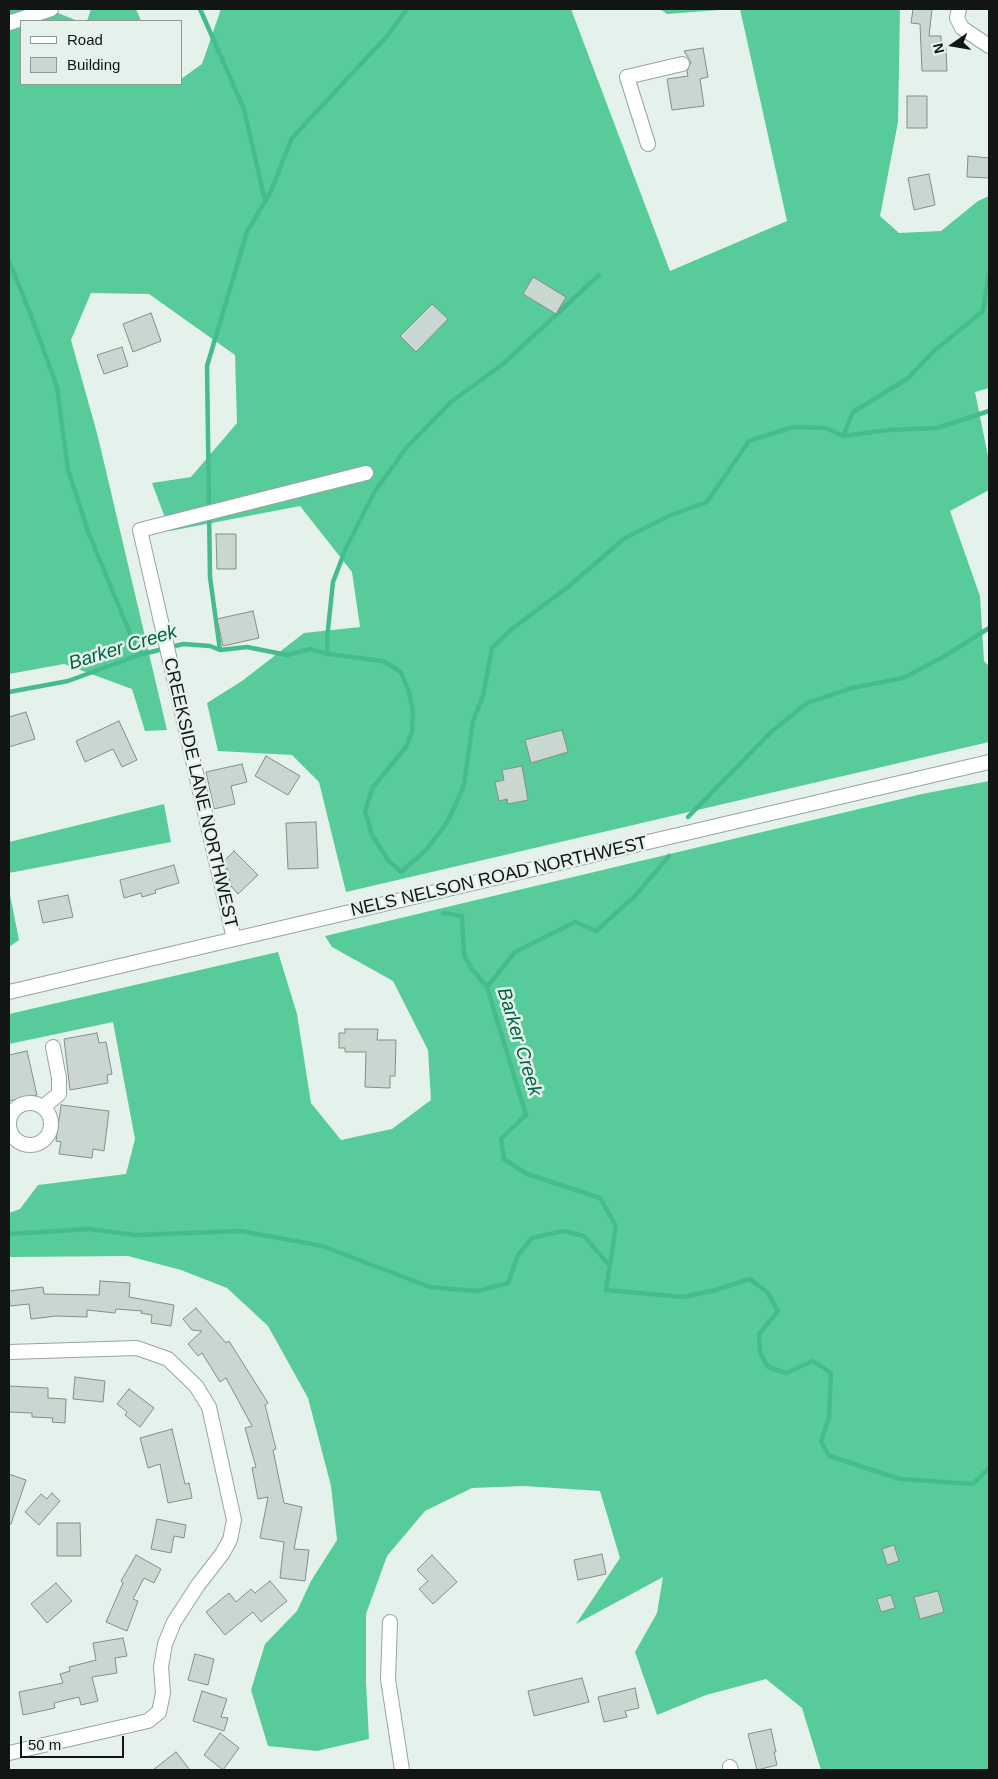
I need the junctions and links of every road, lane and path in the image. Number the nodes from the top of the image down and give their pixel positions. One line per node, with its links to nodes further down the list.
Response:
1 (52, 9): 3 (street)
2 (959, 9): 4 (street)
3 (9, 22)
4 (989, 46)
5 (682, 64): 6 (street)
6 (648, 144)
7 (366, 473): 9 (street, CREEKSIDE LANE NORTHWEST)
8 (989, 762): 9 (street, NELS NELSON ROAD NORTHWEST)
9 (234, 939): 10 (street, NELS NELSON ROAD NORTHWEST)
10 (9, 992)
11 (53, 1047): 12 (street)
12 (43, 1107): 13 (street); 13 (street)
13 (9, 1118)
14 (9, 1352): 16 (street)
15 (390, 1622): 17 (street)
16 (9, 1753)
17 (402, 1770)

